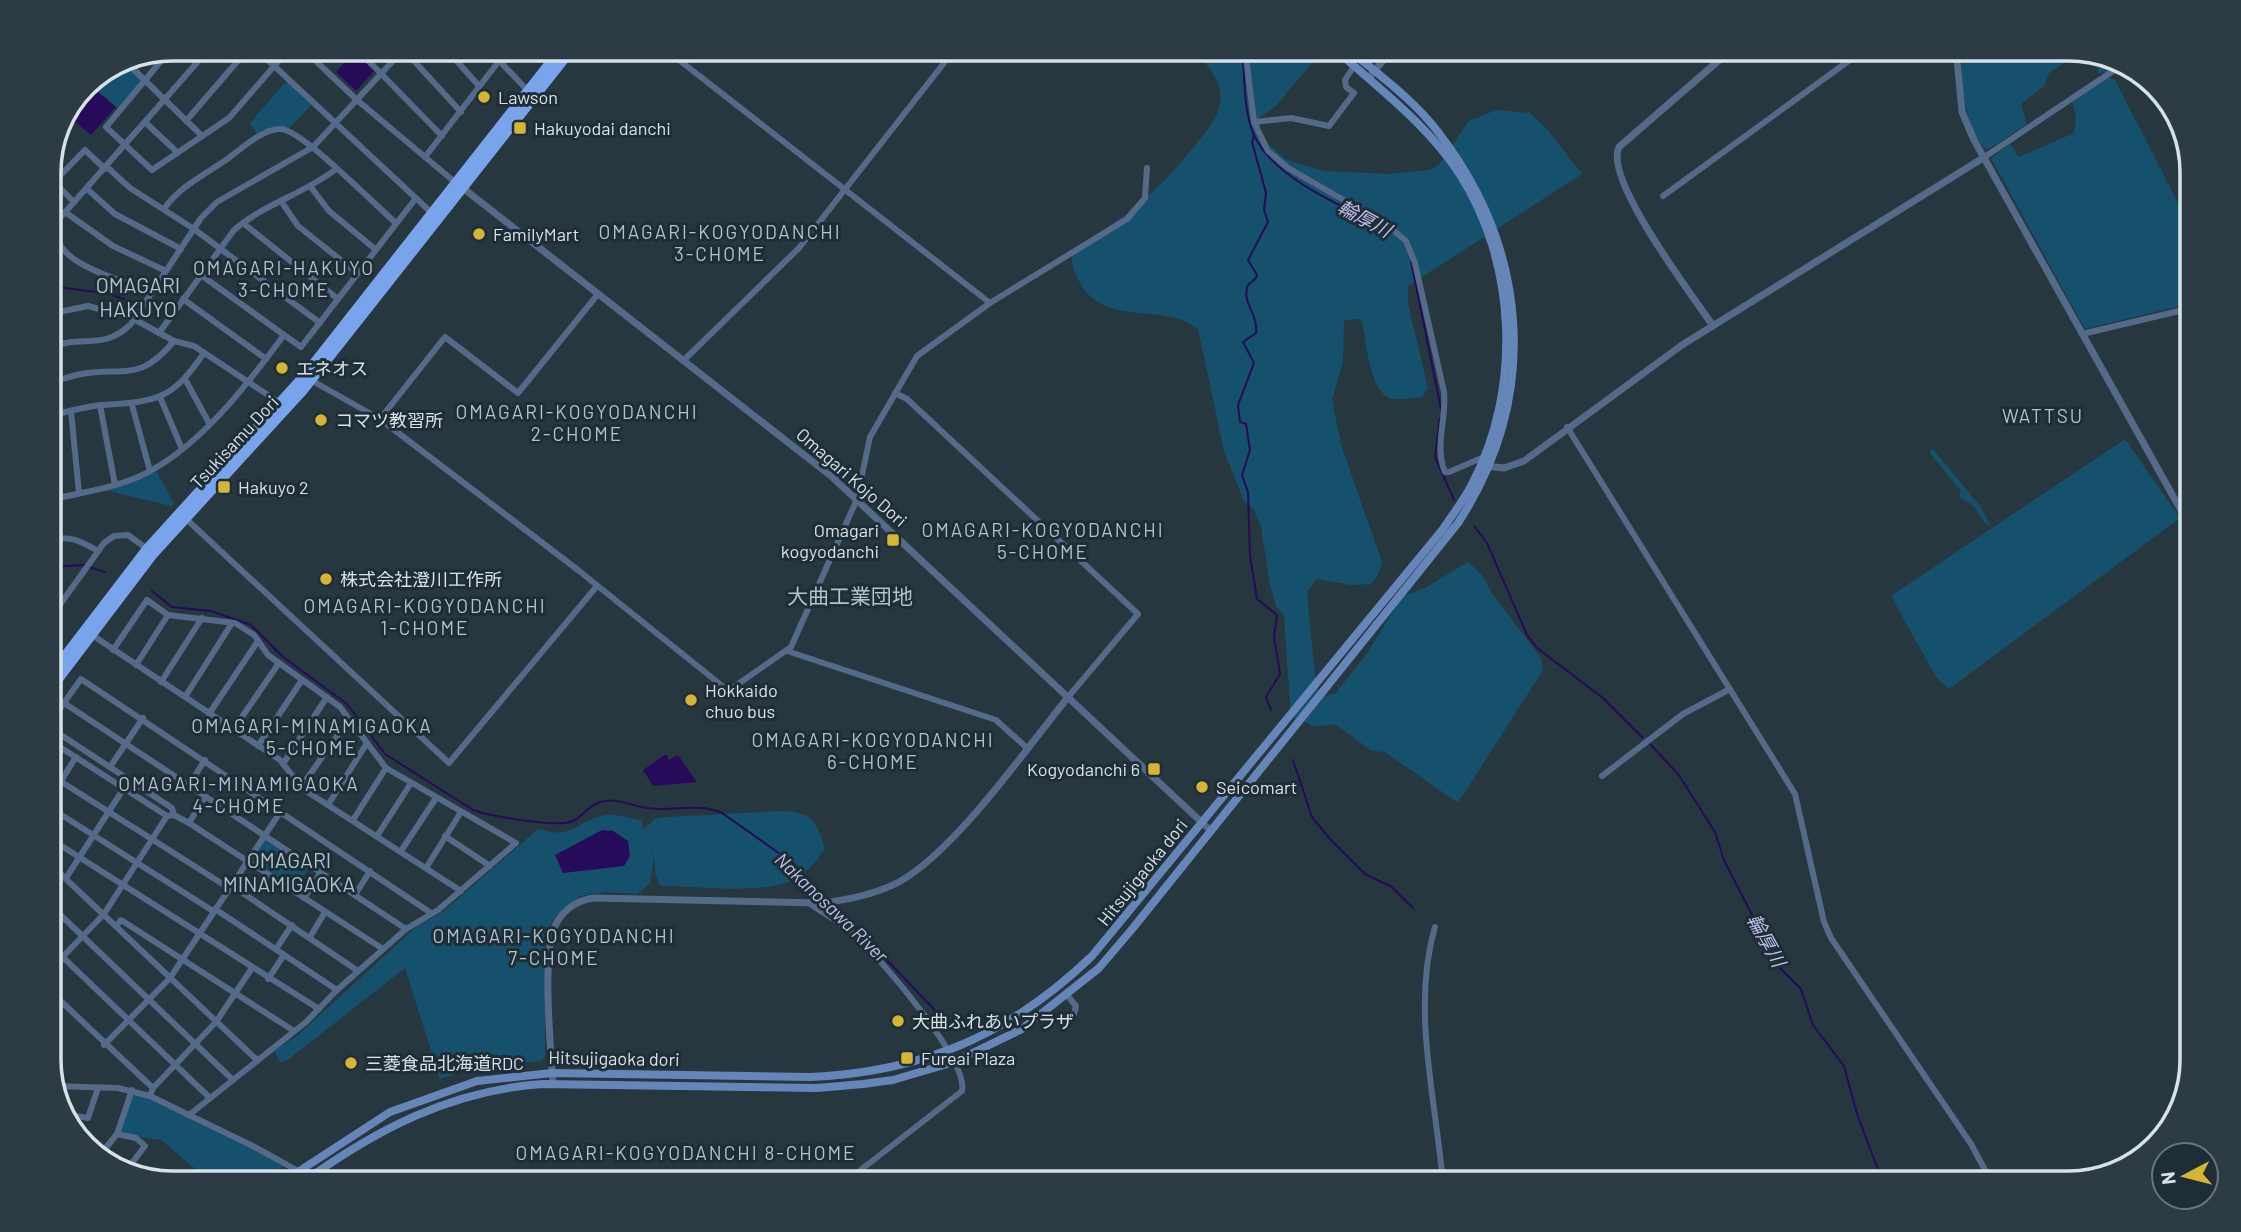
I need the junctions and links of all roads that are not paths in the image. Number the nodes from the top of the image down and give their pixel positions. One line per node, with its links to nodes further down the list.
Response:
1 (199, 61): 32 (street)
2 (238, 61): 35 (street)
3 (269, 61): 23 (street)
4 (277, 61): 23 (street)
5 (315, 61): 33 (street)
6 (369, 61): 27 (street)
7 (392, 61): 27 (street)
8 (414, 61): 34 (street)
9 (457, 61): 30 (street)
10 (499, 61): 30 (street); 31 (street)
11 (553, 61): 31 (highway, Tsukisamu Dori)
12 (561, 61): 31 (highway, Tsukisamu Dori)
13 (680, 61): 54 (street)
14 (946, 61): 54 (street)
15 (1246, 61): 36 (street)
16 (1348, 61): 24 (main road, Hitsujigaoka dori)
17 (1359, 61): 28 (main road, Hitsujigaoka dori)
18 (1383, 61): 28 (street)
19 (1718, 61): 83 (street)
20 (1849, 61): 55 (street)
21 (1957, 61): 45 (street)
22 (160, 62): 29 (street)
23 (273, 65): 38 (street); 39 (street)
24 (1354, 66): 28 (main road, Hitsujigaoka dori); 36 (street)
25 (133, 69): 29 (street)
26 (2113, 71): 45 (street)
27 (381, 73): 33 (street); 40 (street)
28 (1371, 75): 107 (main road, Hitsujigaoka dori)
29 (144, 81): 32 (street); 41 (street)
30 (479, 86): 34 (street)
31 (532, 94): 50 (highway, Tsukisamu Dori)
32 (165, 100): 35 (street); 37 (street)
33 (356, 100): 38 (street); 44 (street)
34 (461, 112): 40 (street)
35 (186, 121): 39 (street)
36 (1254, 122): 107 (street)
37 (146, 123): 41 (street); 43 (street)
38 (335, 124): 42 (street); 56 (street)
39 (202, 136): 43 (street)
40 (442, 136): 44 (street)
41 (126, 146): 43 (street); 46 (street)
42 (313, 147): 48 (street); 59 (street); 66 (street)
43 (178, 153)
44 (425, 157): 50 (street)
45 (1983, 158): 83 (street); 85 (street)
46 (106, 168): 49 (street); 53 (street); 59 (street)
47 (1147, 168): 78 (street)
48 (335, 169): 51 (street); 65 (street)
49 (61, 175)
50 (459, 185): 62 (highway, Tsukisamu Dori); 75 (street, Omagari Kojo Dori)
51 (310, 186): 57 (street); 69 (street)
52 (61, 189): 58 (street)
53 (87, 189): 58 (street); 68 (street)
54 (846, 190): 78 (street); 91 (street)
55 (1663, 196)
56 (416, 198): 62 (street); 65 (street)
57 (281, 201): 64 (street); 72 (street)
58 (75, 202): 61 (street)
59 (164, 209): 66 (street)
60 (61, 211): 61 (street)
61 (64, 213): 63 (street); 71 (street)
62 (436, 217): 92 (highway, Tsukisamu Dori)
63 (61, 218)
64 (243, 223): 70 (street); 77 (street)
65 (396, 223): 69 (street)
66 (194, 229): 68 (street); 70 (street)
67 (61, 249): 74 (street)
68 (181, 249): 71 (street)
69 (375, 249): 72 (street)
70 (219, 250): 73 (street); 82 (street)
71 (166, 271): 74 (street)
72 (356, 274): 77 (street)
73 (201, 275): 76 (street); 86 (street)
74 (152, 292): 81 (street)
75 (598, 294): 91 (street, Omagari Kojo Dori); 103 (street)
76 (183, 299): 84 (street); 90 (street)
77 (338, 299): 82 (street)
78 (990, 303): 96 (street)
79 (2180, 311): 85 (street)
80 (61, 312): 81 (street)
81 (134, 319): 84 (street); 88 (street)
82 (320, 323): 86 (street)
83 (1713, 326): 105 (street)
84 (159, 333): 87 (street)
85 (2082, 334): 113 (street)
86 (284, 335): 90 (street)
87 (174, 341): 89 (street); 94 (street)
88 (61, 345)
89 (204, 353): 93 (street); 95 (street)
90 (266, 359): 95 (street)
91 (683, 361): 112 (street, Omagari Kojo Dori)
92 (308, 378): 100 (highway, Tsukisamu Dori); 103 (street)
93 (185, 379): 97 (street); 104 (street)
94 (61, 380)
95 (249, 383): 100 (street); 104 (street)
96 (895, 393): 112 (street); 134 (street)
97 (160, 397): 99 (street); 106 (street)
98 (100, 405): 99 (street); 101 (street); 109 (street)
99 (132, 405): 108 (street)
100 (284, 405): 114 (highway, Tsukisamu Dori)
101 (71, 411): 102 (street); 110 (street)
102 (61, 413)
103 (380, 419): 118 (street)
104 (209, 423): 106 (street)
105 (1567, 427): 107 (street); 133 (street)
106 (182, 449): 108 (street)
107 (1485, 463): 170 (main road, Hitsujigaoka dori); 171 (main road, Hitsujigaoka dori)
108 (150, 471): 109 (street)
109 (115, 485): 110 (street)
110 (79, 493): 111 (street)
111 (61, 497)
112 (858, 499): 126 (street); 134 (street, Omagari Kojo Dori)
113 (2180, 509)
114 (182, 515): 116 (highway, Tsukisamu Dori); 118 (street)
115 (61, 537): 117 (street)
116 (150, 552): 117 (street); 123 (highway, Tsukisamu Dori)
117 (96, 554): 119 (street)
118 (597, 586): 126 (street)
119 (61, 604)
120 (168, 615): 121 (street); 125 (street); 129 (street)
121 (202, 618): 122 (street); 132 (street)
122 (232, 623): 124 (street); 135 (street)
123 (88, 632): 125 (street); 127 (highway, Tsukisamu Dori); 130 (highway, Tsukisamu Dori)
124 (258, 641): 128 (street); 139 (street)
125 (113, 650): 129 (street)
126 (788, 651): 148 (street)
127 (61, 663)
128 (279, 663): 131 (street); 142 (street)
129 (136, 666): 132 (street)
130 (61, 673)
131 (303, 680): 136 (street); 146 (street)
132 (161, 682): 135 (street)
133 (1730, 689): 154 (street); 249 (street)
134 (1069, 696): 148 (street); 170 (street, Omagari Kojo Dori)
135 (185, 697): 139 (street)
136 (327, 697): 141 (street); 151 (street)
137 (64, 703): 138 (street); 140 (street); 144 (street)
138 (61, 708)
139 (209, 714): 142 (street)
140 (143, 718): 144 (street); 150 (street)
141 (349, 719): 145 (street); 158 (street)
142 (233, 730): 146 (street)
143 (61, 734): 152 (street)
144 (126, 743): 152 (street); 157 (street)
145 (367, 743): 153 (street); 162 (street)
146 (258, 746): 151 (street)
147 (61, 748): 149 (street)
148 (1027, 748): 193 (street)
149 (76, 757): 155 (street); 159 (street)
150 (205, 760): 157 (street); 163 (street)
151 (283, 764): 158 (street)
152 (110, 767): 167 (street)
153 (386, 768): 156 (street); 168 (street)
154 (1602, 776)
155 (61, 781): 164 (street)
156 (411, 783): 161 (street); 174 (street)
157 (189, 785): 160 (street)
158 (301, 786): 162 (street)
159 (124, 788): 164 (street); 167 (street)
160 (205, 797): 169 (street); 173 (street)
161 (436, 798): 165 (street); 178 (street)
162 (328, 805): 168 (street)
163 (281, 811): 173 (street); 184 (street)
164 (109, 812): 172 (street); 176 (street)
165 (461, 812): 175 (street); 182 (street)
166 (61, 814): 172 (street)
167 (170, 815): 169 (street); 176 (street)
168 (353, 820): 174 (street)
169 (189, 823): 180 (street)
170 (1202, 823): 171 (street, Omagari Kojo Dori); 227 (main road, Hitsujigaoka dori)
171 (1211, 831): 217 (main road, Hitsujigaoka dori)
172 (94, 834): 179 (street); 181 (street)
173 (264, 836): 180 (street); 186 (street)
174 (377, 836): 178 (street)
175 (445, 836): 182 (street); 183 (street)
176 (151, 840): 181 (street); 189 (street)
177 (61, 846): 179 (street)
178 (401, 851): 183 (street)
179 (79, 858): 187 (street); 188 (street)
180 (247, 861): 189 (street); 192 (street)
181 (137, 863): 188 (street); 194 (street)
182 (490, 866): 190 (street)
183 (426, 868): 190 (street)
184 (370, 871): 191 (street); 196 (street)
185 (61, 874): 187 (street)
186 (320, 874): 191 (street); 192 (street)
187 (66, 878): 197 (street)
188 (122, 886): 197 (street); 203 (street)
189 (230, 887): 194 (street); 199 (street)
190 (461, 891): 196 (street)
191 (355, 895): 202 (street)
192 (304, 898): 195 (street)
193 (808, 903): 227 (street); 231 (street)
194 (214, 910): 203 (street); 206 (street)
195 (325, 912): 205 (street); 207 (street)
196 (431, 913): 202 (street)
197 (104, 915): 200 (street); 204 (street)
198 (61, 916): 204 (street)
199 (292, 925): 205 (street); 206 (street)
200 (116, 926): 210 (street); 213 (street)
201 (1435, 927): 248 (street)
202 (406, 929): 207 (street)
203 (198, 933): 210 (street); 211 (street)
204 (83, 937): 209 (street); 218 (street)
205 (310, 937): 212 (street)
206 (276, 949): 208 (street)
207 (383, 949): 212 (street)
208 (284, 955): 214 (street); 215 (street)
209 (63, 957): 222 (street)
210 (181, 959): 213 (street); 216 (street)
211 (252, 968): 214 (street); 216 (street)
212 (358, 971): 215 (street)
213 (170, 978): 218 (street); 223 (street)
214 (268, 979): 220 (street)
215 (337, 990): 220 (street)
216 (236, 993): 223 (street); 224 (street)
217 (1067, 995): 221 (street); 229 (main road, Hitsujigaoka dori)
218 (149, 999): 222 (street); 225 (street)
219 (61, 1001): 226 (street)
220 (319, 1009): 224 (street)
221 (1074, 1014)
222 (129, 1020): 226 (street); 230 (street)
223 (216, 1022): 225 (street); 228 (street)
224 (294, 1031): 228 (street)
225 (195, 1044): 230 (street); 232 (street)
226 (104, 1045): 236 (street)
227 (948, 1052): 229 (street); 231 (main road, Hitsujigaoka dori)
228 (257, 1060): 232 (street)
229 (954, 1062): 233 (main road, Hitsujigaoka dori); 247 (street)
230 (175, 1065): 236 (street); 239 (street)
231 (552, 1073): 233 (street); 245 (main road, Hitsujigaoka dori)
232 (233, 1080): 239 (street)
233 (553, 1084): 246 (main road, Hitsujigaoka dori)
234 (65, 1088): 235 (street)
235 (98, 1088): 237 (street); 241 (street)
236 (153, 1088): 238 (street)
237 (132, 1090): 238 (street); 242 (street)
238 (150, 1096): 240 (street)
239 (209, 1098): 240 (street)
240 (189, 1115): 245 (street)
241 (77, 1116)
242 (117, 1134): 243 (street); 244 (street)
243 (106, 1148)
244 (132, 1163)
245 (298, 1170)
246 (319, 1171)
247 (859, 1171)
248 (1442, 1171)
249 (1986, 1171)

